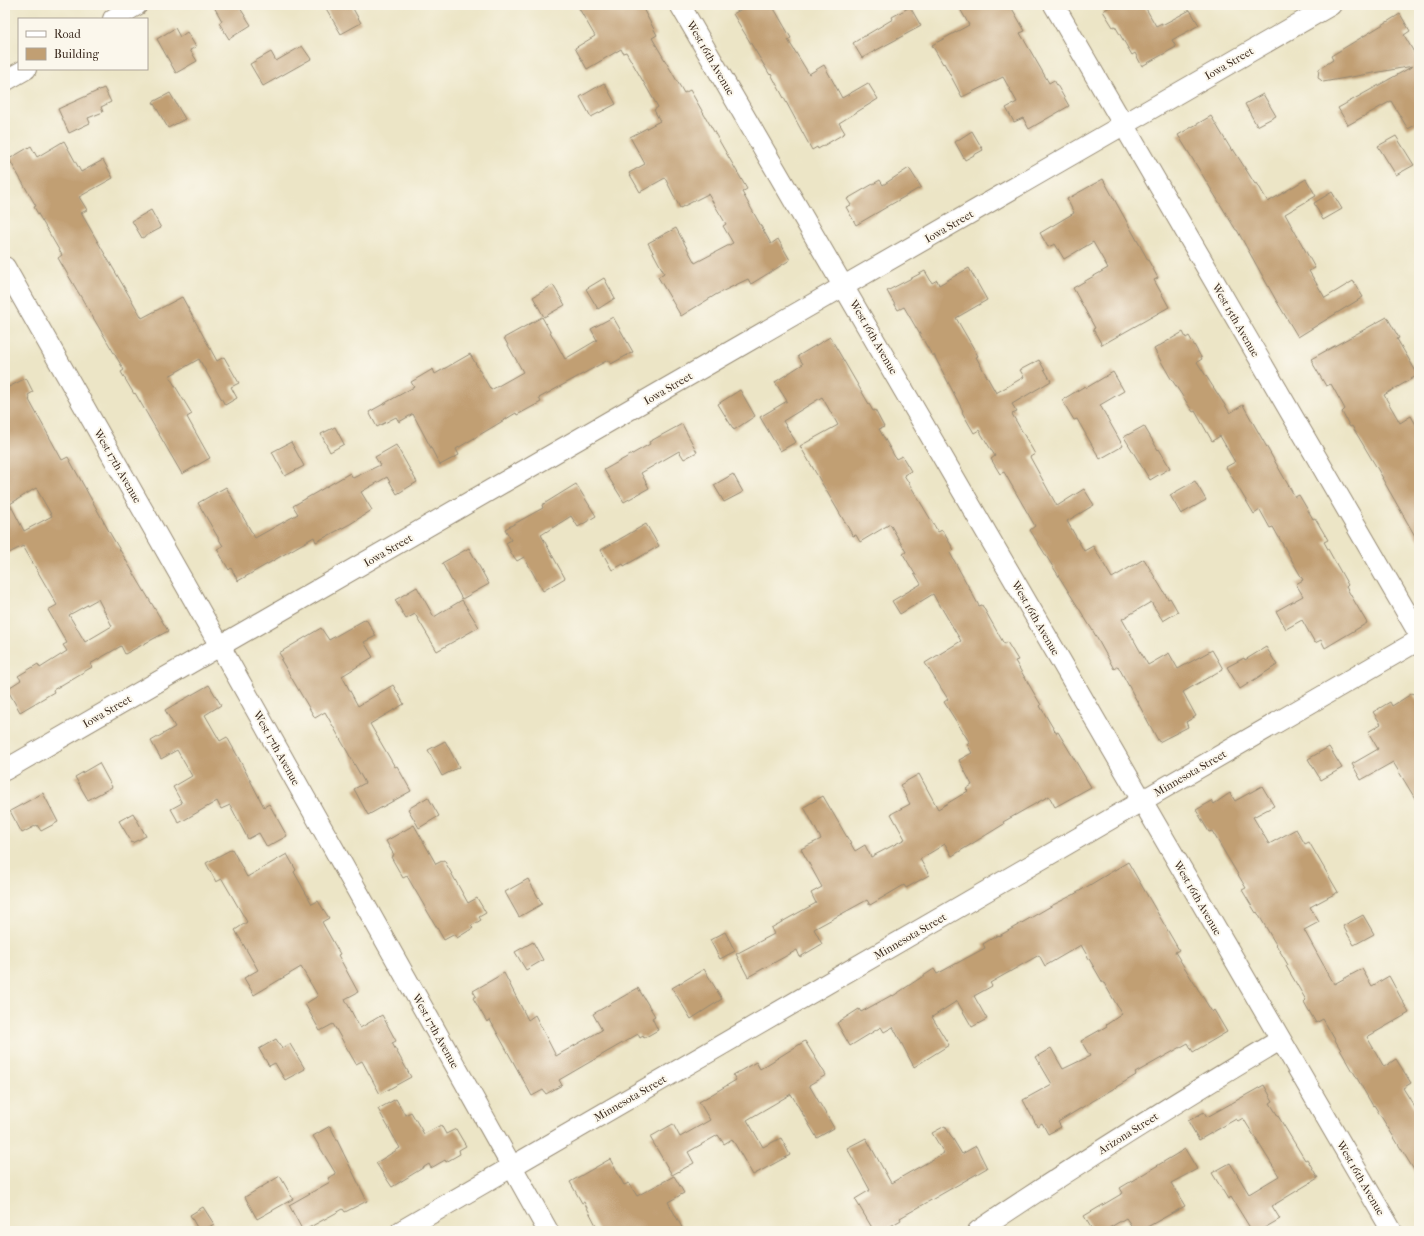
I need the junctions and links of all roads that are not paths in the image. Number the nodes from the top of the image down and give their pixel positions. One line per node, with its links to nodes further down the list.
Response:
1 (137, 5): 5 (street)
2 (680, 5): 10 (street, West 16th Avenue)
3 (1054, 5): 8 (street, West 15th Avenue)
4 (1331, 5): 8 (street, Iowa Street)
5 (115, 18)
6 (24, 70): 7 (street)
7 (5, 81)
8 (1123, 125): 10 (street, Iowa Street); 11 (street, West 15th Avenue)
9 (5, 267): 13 (street, West 17th Avenue)
10 (844, 287): 13 (street, Iowa Street); 15 (street, West 16th Avenue)
11 (1419, 634)
12 (1419, 640): 15 (street, Minnesota Street)
13 (220, 646): 14 (street, Iowa Street); 17 (street, West 17th Avenue)
14 (5, 770)
15 (1142, 802): 16 (street, West 16th Avenue); 17 (street, Minnesota Street)
16 (1280, 1040): 20 (street, Arizona Street); 21 (street, West 16th Avenue)
17 (512, 1167): 18 (street, Minnesota Street); 19 (street, West 17th Avenue)
18 (401, 1231)
19 (548, 1231)
20 (978, 1231)
21 (1392, 1231)

